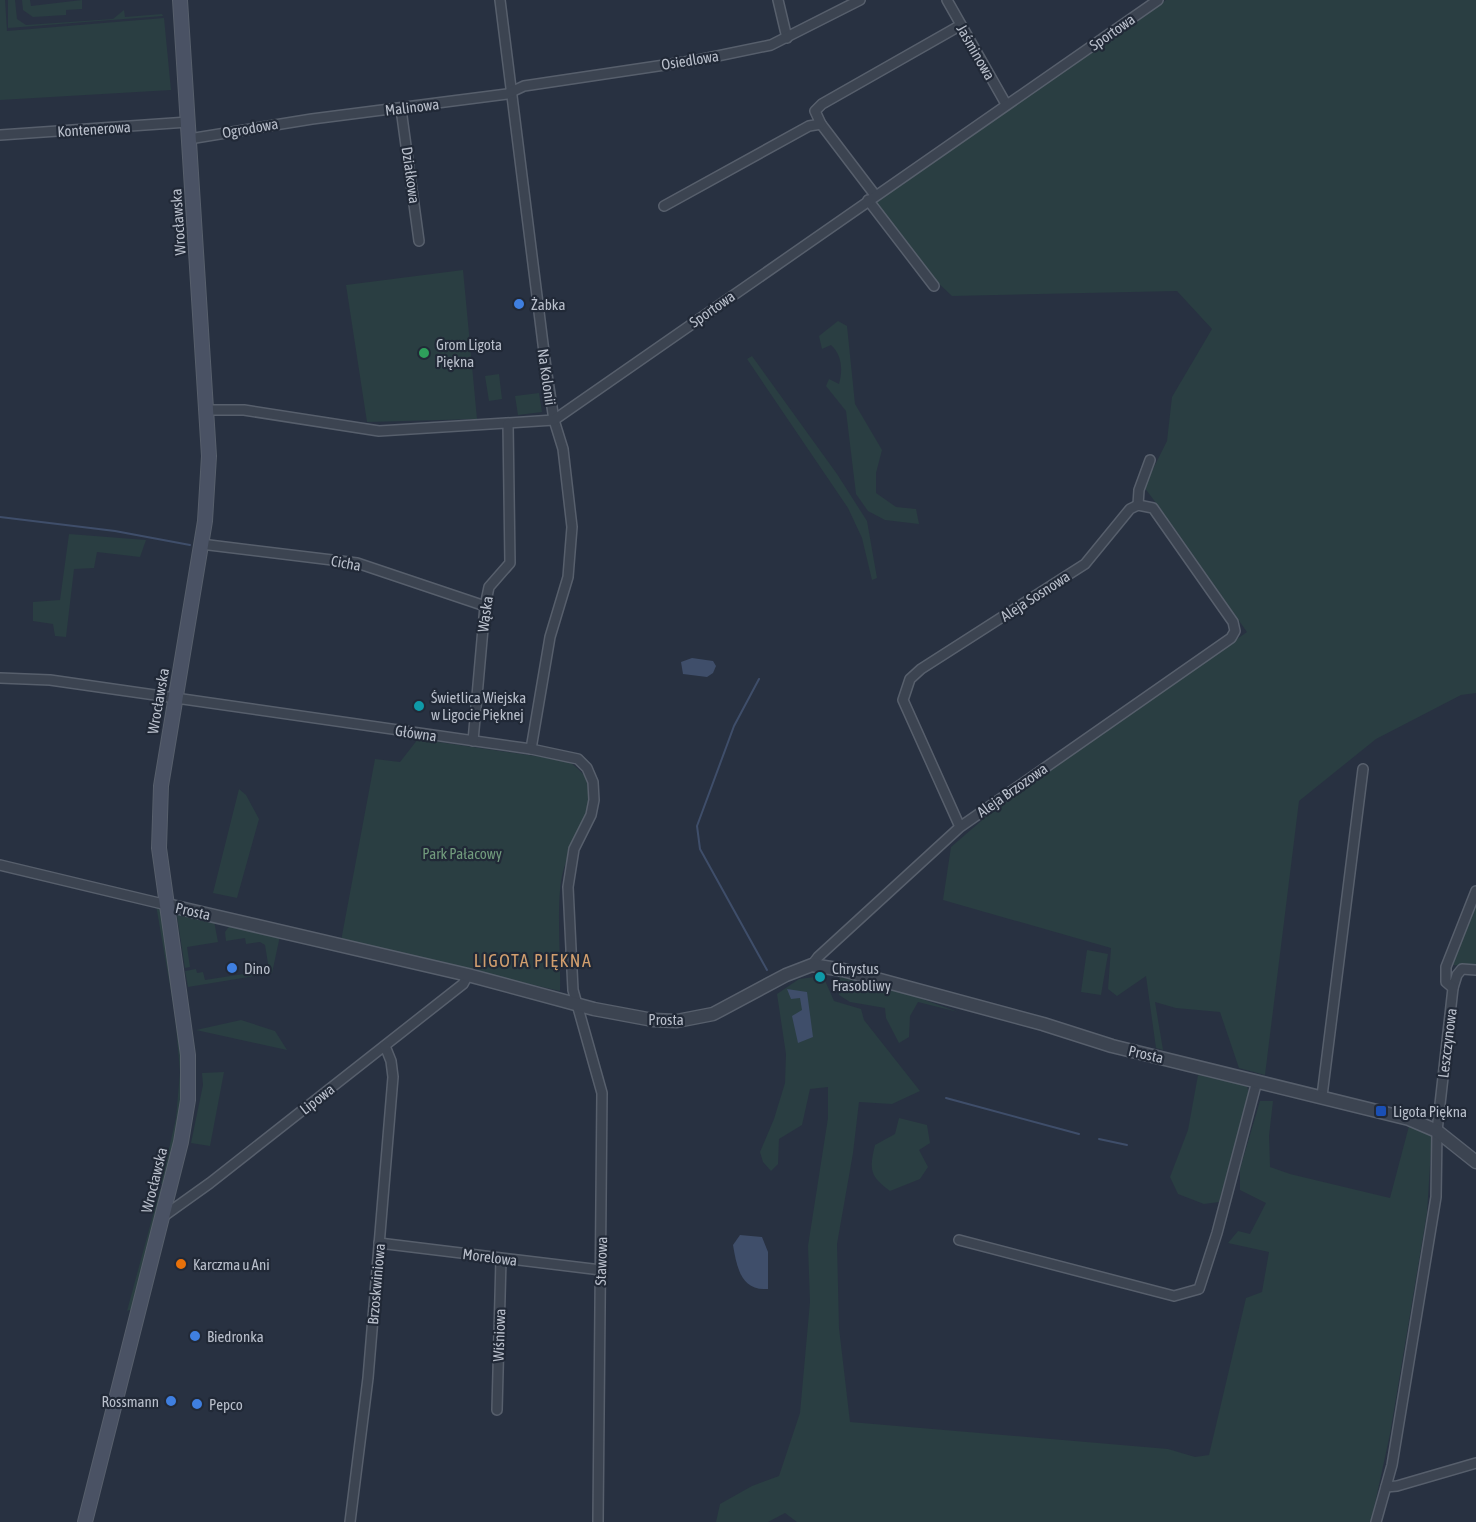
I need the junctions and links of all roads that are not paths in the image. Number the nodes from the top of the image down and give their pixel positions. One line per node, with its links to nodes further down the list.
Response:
1 (180, 0): 13 (main road, Wrocławska)
2 (500, 0): 9 (street, Na Kolonii)
3 (778, 0): 8 (street)
4 (860, 0): 8 (street, Osiedlowa)
5 (947, 0): 7 (street, Jaśminowa)
6 (1158, 0): 10 (street, Sportowa)
7 (961, 25): 10 (street, Jaśminowa); 14 (street)
8 (787, 38): 9 (street, Osiedlowa)
9 (512, 90): 11 (street, Malinowa); 22 (street, Na Kolonii)
10 (1006, 104): 17 (street, Sportowa)
11 (401, 109): 12 (street, Malinowa); 19 (street, Działkowa)
12 (312, 119): 16 (street, Ogrodowa)
13 (188, 122): 15 (street, Kontenerowa); 16 (main road, Wrocławska)
14 (821, 124): 17 (street); 18 (street)
15 (0, 135)
16 (189, 139): 21 (main road, Wrocławska)
17 (871, 197): 20 (street); 22 (street, Sportowa)
18 (664, 206)
19 (419, 241)
20 (934, 286)
21 (206, 410): 23 (street); 26 (main road, Wrocławska)
22 (554, 420): 23 (street); 31 (street, Na Kolonii)
23 (508, 424): 27 (street, Wąska)
24 (1150, 460): 25 (street)
25 (1138, 505): 33 (street, Aleja Sosnowa); 33 (street, Aleja Brzozowa)
26 (201, 544): 27 (street, Cicha); 29 (main road, Wrocławska)
27 (485, 606): 30 (street, Wąska)
28 (0, 678): 29 (street, Główna)
29 (174, 698): 30 (street, Główna); 36 (main road, Wrocławska)
30 (473, 741): 31 (street, Główna)
31 (531, 750): 41 (street, Główna)
32 (1363, 769): 44 (street)
33 (960, 827): 37 (street, Aleja Brzozowa)
34 (0, 865): 36 (street, Prosta)
35 (1476, 891): 40 (street, Leszczynowa)
36 (167, 905): 39 (street, Prosta); 47 (main road, Wrocławska)
37 (812, 965): 41 (street, Prosta); 43 (street, Prosta)
38 (1476, 970): 40 (street)
39 (468, 975): 41 (street, Prosta); 42 (street, Lipowa)
40 (1453, 988): 45 (street, Leszczynowa)
41 (578, 1004): 51 (street, Stawowa)
42 (385, 1046): 47 (street, Lipowa); 49 (street, Brzoskwiniowa)
43 (1257, 1081): 44 (street, Prosta); 48 (street)
44 (1322, 1096): 45 (street, Prosta)
45 (1437, 1131): 46 (street, Prosta); 54 (street, Leszczynowa)
46 (1476, 1162)
47 (161, 1218): 55 (main road, Wrocławska)
48 (959, 1240)
49 (379, 1244): 50 (street, Morelowa); 56 (street, Brzoskwiniowa)
50 (501, 1259): 51 (street, Morelowa); 52 (street, Wiśniowa)
51 (601, 1270): 57 (street, Stawowa)
52 (497, 1410)
53 (1476, 1463): 54 (street)
54 (1386, 1487): 58 (street, Leszczynowa)
55 (85, 1522)
56 (351, 1522)
57 (598, 1522)
58 (1376, 1522)

